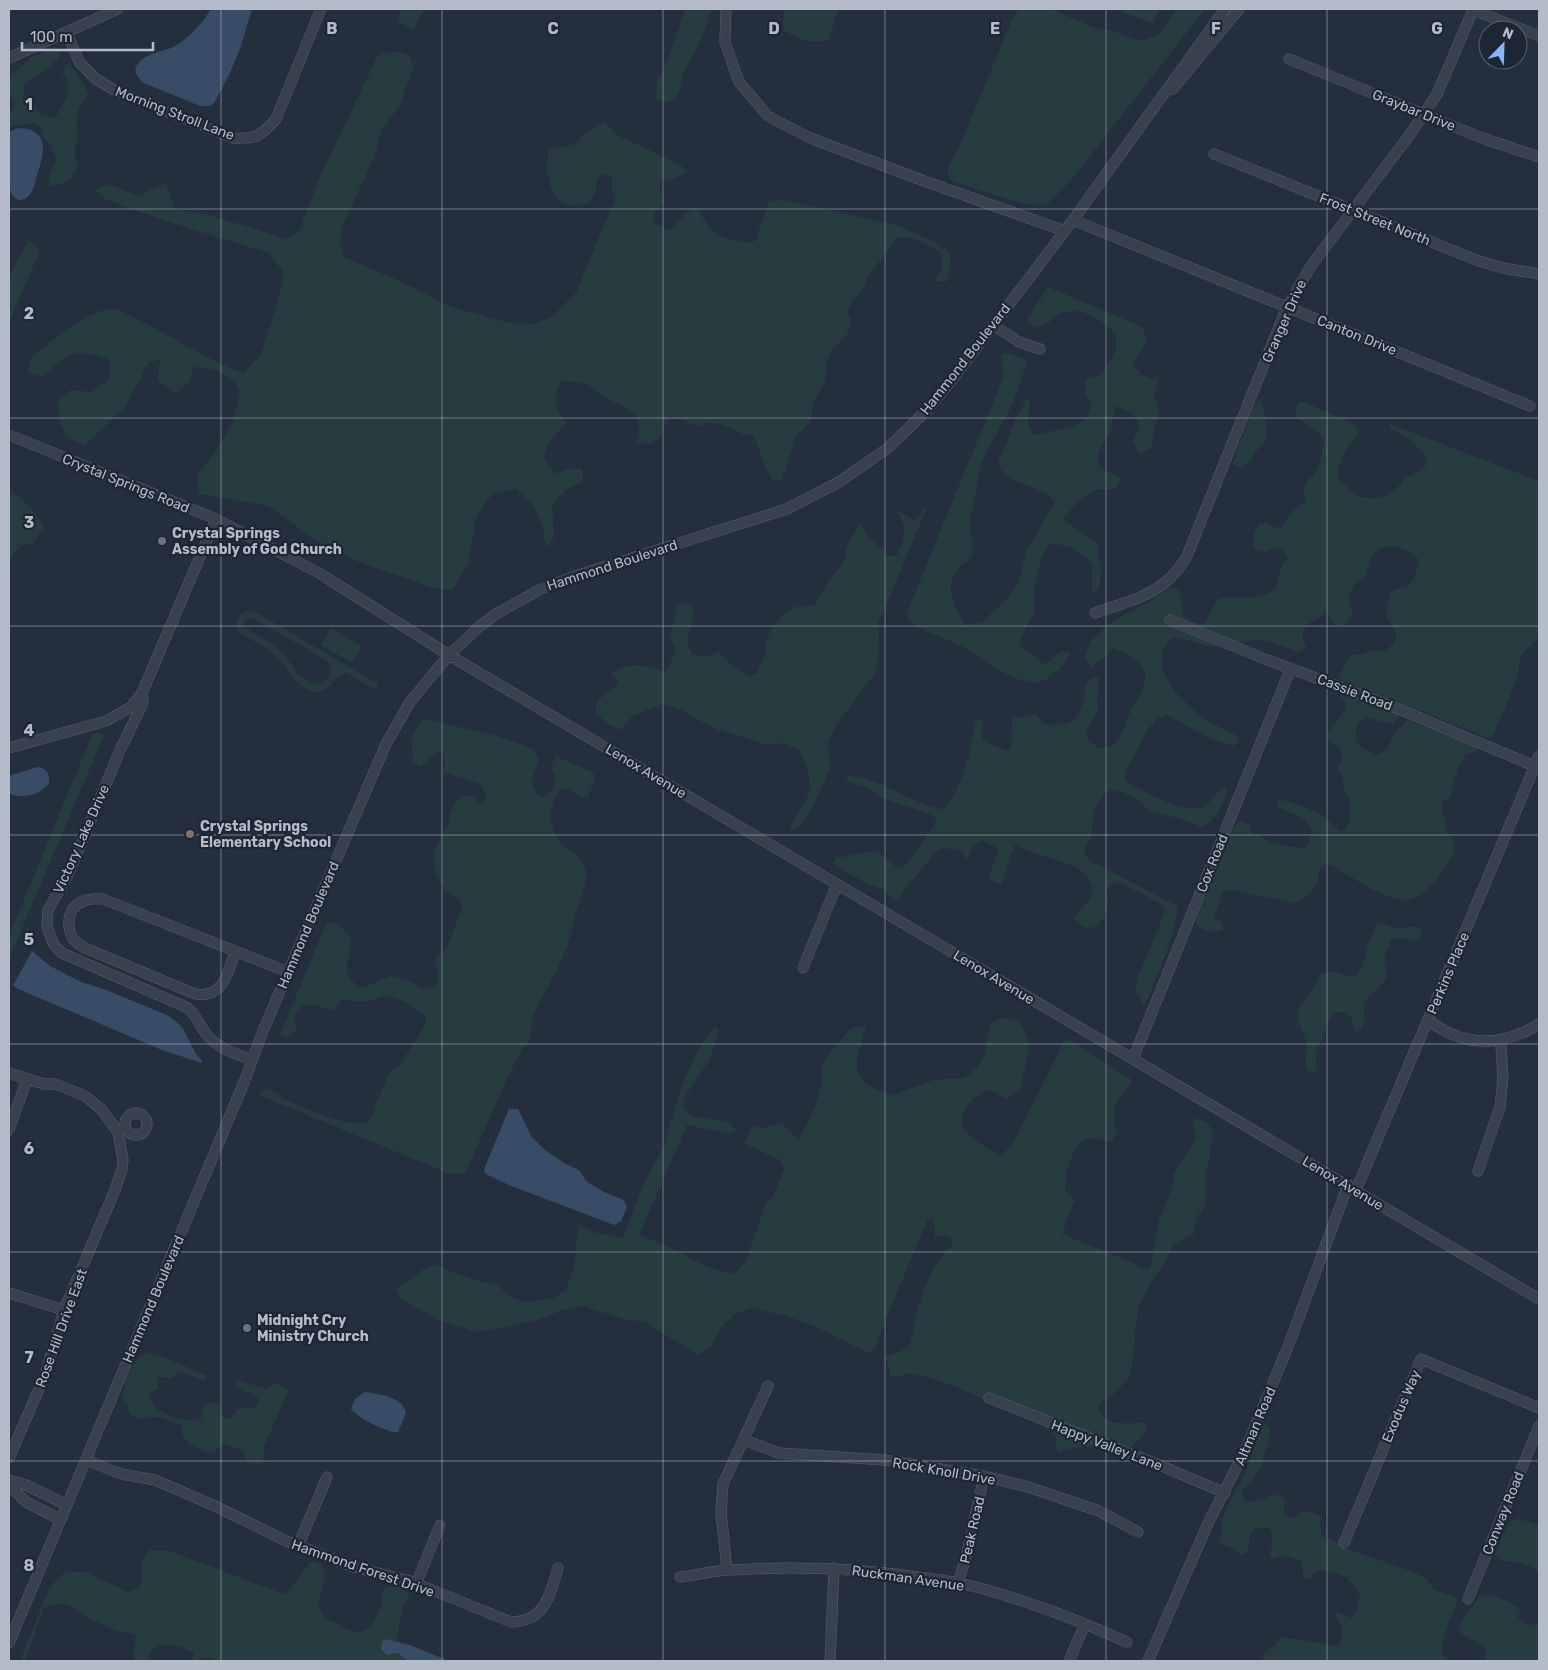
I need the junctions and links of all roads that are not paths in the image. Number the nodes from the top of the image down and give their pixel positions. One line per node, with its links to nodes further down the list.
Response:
1 (118, 9): 7 (street)
2 (321, 9): 7 (street, Morning Stroll Lane)
3 (726, 9): 17 (street)
4 (1225, 9): 11 (street, Hammond Boulevard)
5 (1239, 9): 11 (street, Hammond Boulevard)
6 (1472, 9): 8 (street); 12 (street, Granger Drive)
7 (66, 32): 9 (street)
8 (1539, 36)
9 (9, 58)
10 (1289, 59): 12 (street, Graybar Drive)
11 (1153, 110): 16 (street, Hammond Boulevard)
12 (1424, 114): 14 (street, Graybar Drive); 15 (street, Granger Drive)
13 (1214, 154): 15 (street, Frost Street North)
14 (1539, 158)
15 (1353, 210): 18 (street, Frost Street North); 19 (street, Granger Drive)
16 (1073, 220): 17 (street, Hammond Boulevard); 19 (street, Canton Drive)
17 (1065, 231): 20 (street, Hammond Boulevard)
18 (1539, 274)
19 (1287, 307): 22 (street, Canton Drive); 25 (street, Granger Drive)
20 (993, 325): 21 (street); 27 (street, Hammond Boulevard)
21 (1040, 349)
22 (1530, 406)
23 (9, 435): 24 (street, Crystal Springs Road)
24 (216, 519): 27 (street, Crystal Springs Road); 29 (street, Victory Lake Drive)
25 (1095, 613)
26 (1170, 620): 28 (street, Cassie Road)
27 (449, 655): 32 (street, Lenox Avenue); 35 (street, Hammond Boulevard)
28 (1291, 668): 31 (street, Cassie Road); 39 (street, Cox Road)
29 (142, 693): 30 (street); 40 (street, Victory Lake Drive)
30 (9, 748)
31 (1538, 763): 36 (street, Perkins Place)
32 (837, 884): 34 (street); 39 (street, Lenox Avenue)
33 (235, 952): 33 (street); 35 (street)
34 (804, 968)
35 (288, 972): 40 (street, Hammond Boulevard)
36 (1428, 1020): 38 (street); 45 (street, Perkins Place)
37 (1539, 1024): 38 (street)
38 (1502, 1041): 44 (street)
39 (1133, 1059): 45 (street, Lenox Avenue)
40 (252, 1060): 55 (street, Hammond Boulevard)
41 (9, 1073): 42 (street)
42 (26, 1079): 43 (street); 48 (street, Rose Hill Drive East)
43 (9, 1130)
44 (1478, 1171)
45 (1352, 1188): 47 (street, Lenox Avenue); 60 (street, Altman Road)
46 (9, 1294): 48 (street)
47 (1539, 1299)
48 (64, 1310): 54 (street, Rose Hill Drive East)
49 (768, 1386): 53 (street)
50 (989, 1398): 60 (street, Happy Valley Lane)
51 (1539, 1408): 65 (street, Exodus Way)
52 (1539, 1426): 73 (street, Conway Road)
53 (744, 1440): 56 (street, Rock Knoll Drive); 69 (street)
54 (9, 1458)
55 (86, 1460): 61 (street, Hammond Boulevard); 66 (street, Hammond Forest Drive)
56 (984, 1476): 64 (street, Rock Knoll Drive); 71 (street, Peak Road)
57 (327, 1477): 66 (street)
58 (9, 1480): 61 (street)
59 (9, 1485): 62 (street)
60 (1225, 1493): 79 (street, Altman Road)
61 (67, 1505): 62 (street, Hammond Boulevard)
62 (61, 1520): 76 (street, Hammond Boulevard)
63 (440, 1525): 72 (street)
64 (1138, 1532)
65 (1344, 1543)
66 (298, 1546): 72 (street, Hammond Forest Drive)
67 (558, 1568): 72 (street, Hammond Forest Drive)
68 (834, 1568): 69 (street, Ruckman Avenue); 71 (street, Ruckman Avenue); 77 (street)
69 (727, 1570): 70 (street, Ruckman Avenue)
70 (680, 1577)
71 (958, 1583): 74 (street, Ruckman Avenue)
72 (416, 1584)
73 (1468, 1599)
74 (1085, 1624): 75 (street, Ruckman Avenue); 78 (street)
75 (1127, 1642)
76 (9, 1643)
77 (830, 1661)
78 (1069, 1661)
79 (1148, 1661)

